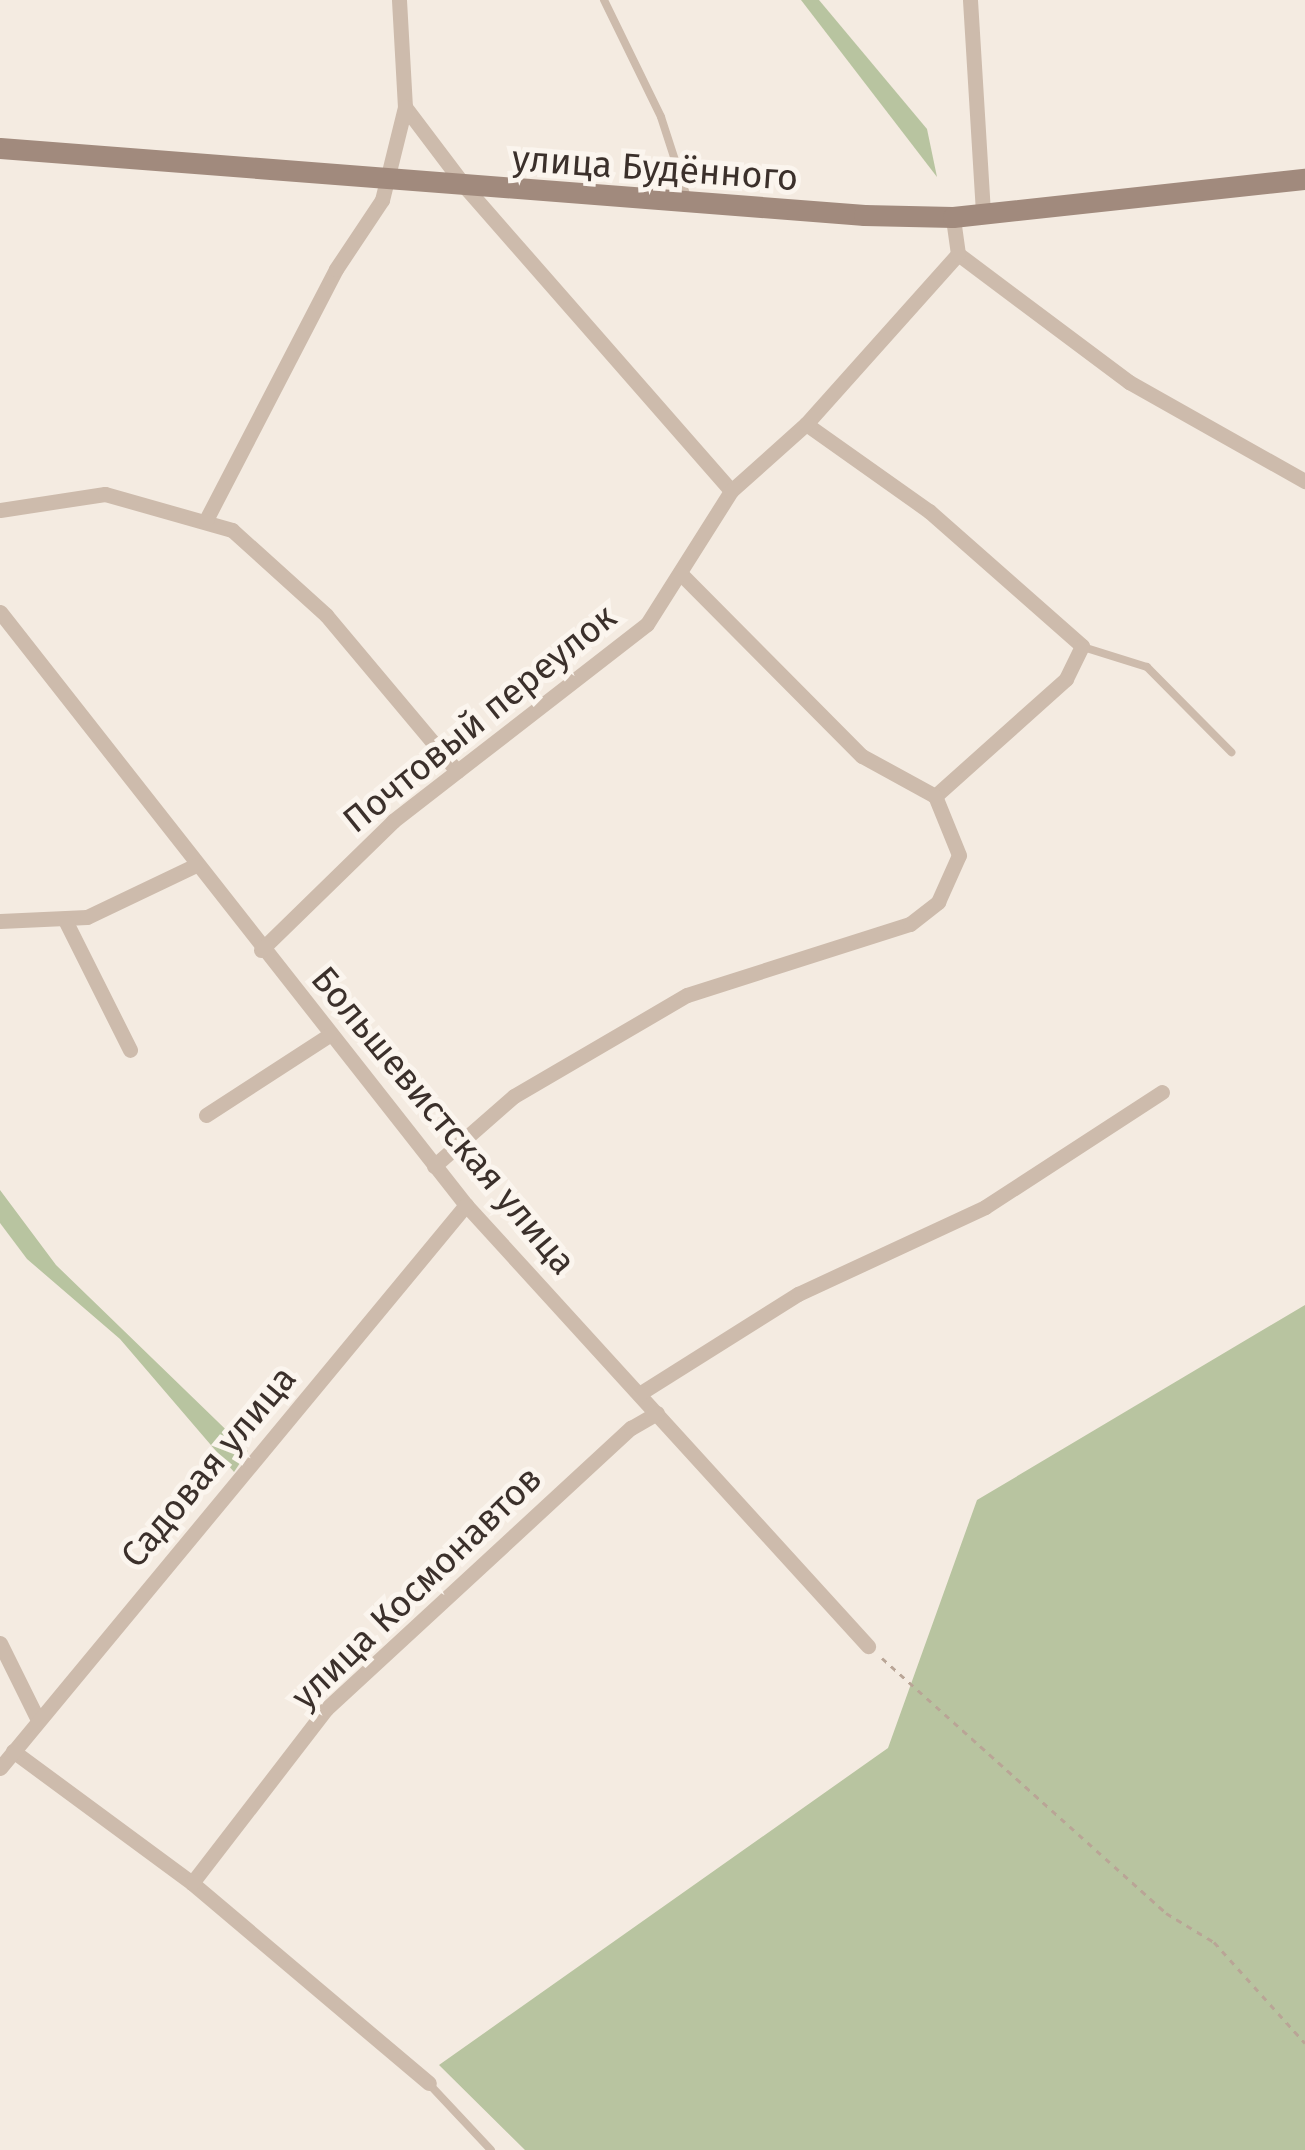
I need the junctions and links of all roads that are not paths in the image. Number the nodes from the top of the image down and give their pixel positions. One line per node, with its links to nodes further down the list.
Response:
1 (399, 0): 4 (street)
2 (604, 0): 9 (lane)
3 (970, 0): 10 (street)
4 (406, 107): 7 (street); 8 (street)
5 (0, 148): 7 (main road, улица Будённого)
6 (1305, 179): 10 (main road, улица Будённого)
7 (387, 183): 8 (main road, улица Будённого); 17 (street)
8 (466, 189): 9 (main road, улица Будённого); 15 (street)
9 (690, 207): 11 (main road, улица Будённого)
10 (983, 214): 11 (main road, улица Будённого)
11 (953, 217): 12 (street)
12 (958, 254): 13 (street, Почтовый переулок); 14 (street)
13 (806, 424): 15 (street, Почтовый переулок); 20 (street)
14 (1305, 481)
15 (731, 491): 18 (street, Почтовый переулок)
16 (0, 510): 17 (street)
17 (206, 518): 22 (street)
18 (682, 574): 22 (street, Почтовый переулок); 23 (street)
19 (0, 612): 24 (street, Большевистская улица)
20 (1082, 646): 21 (lane); 23 (street)
21 (1231, 752)
22 (457, 771): 27 (street, Почтовый переулок)
23 (935, 796): 32 (street)
24 (194, 866): 26 (street); 27 (street, Большевистская улица)
25 (0, 920): 26 (street)
26 (66, 922): 29 (street)
27 (261, 950): 28 (street, Большевистская улица)
28 (329, 1035): 31 (street); 32 (street, Большевистская улица)
29 (130, 1050)
30 (1162, 1092): 34 (street)
31 (206, 1115)
32 (434, 1166): 33 (street, Большевистская улица)
33 (466, 1205): 34 (street, Большевистская улица); 38 (street, Садовая улица)
34 (639, 1394): 35 (street, Большевистская улица)
35 (657, 1413): 37 (street, Большевистская улица); 41 (street, улица Космонавтов)
36 (0, 1643): 38 (street)
37 (868, 1646)
38 (38, 1720): 39 (street, Садовая улица)
39 (14, 1750): 40 (street, Садовая улица); 41 (street)
40 (0, 1768)
41 (192, 1882): 42 (street)
42 (429, 2084): 43 (lane)
43 (491, 2150)

